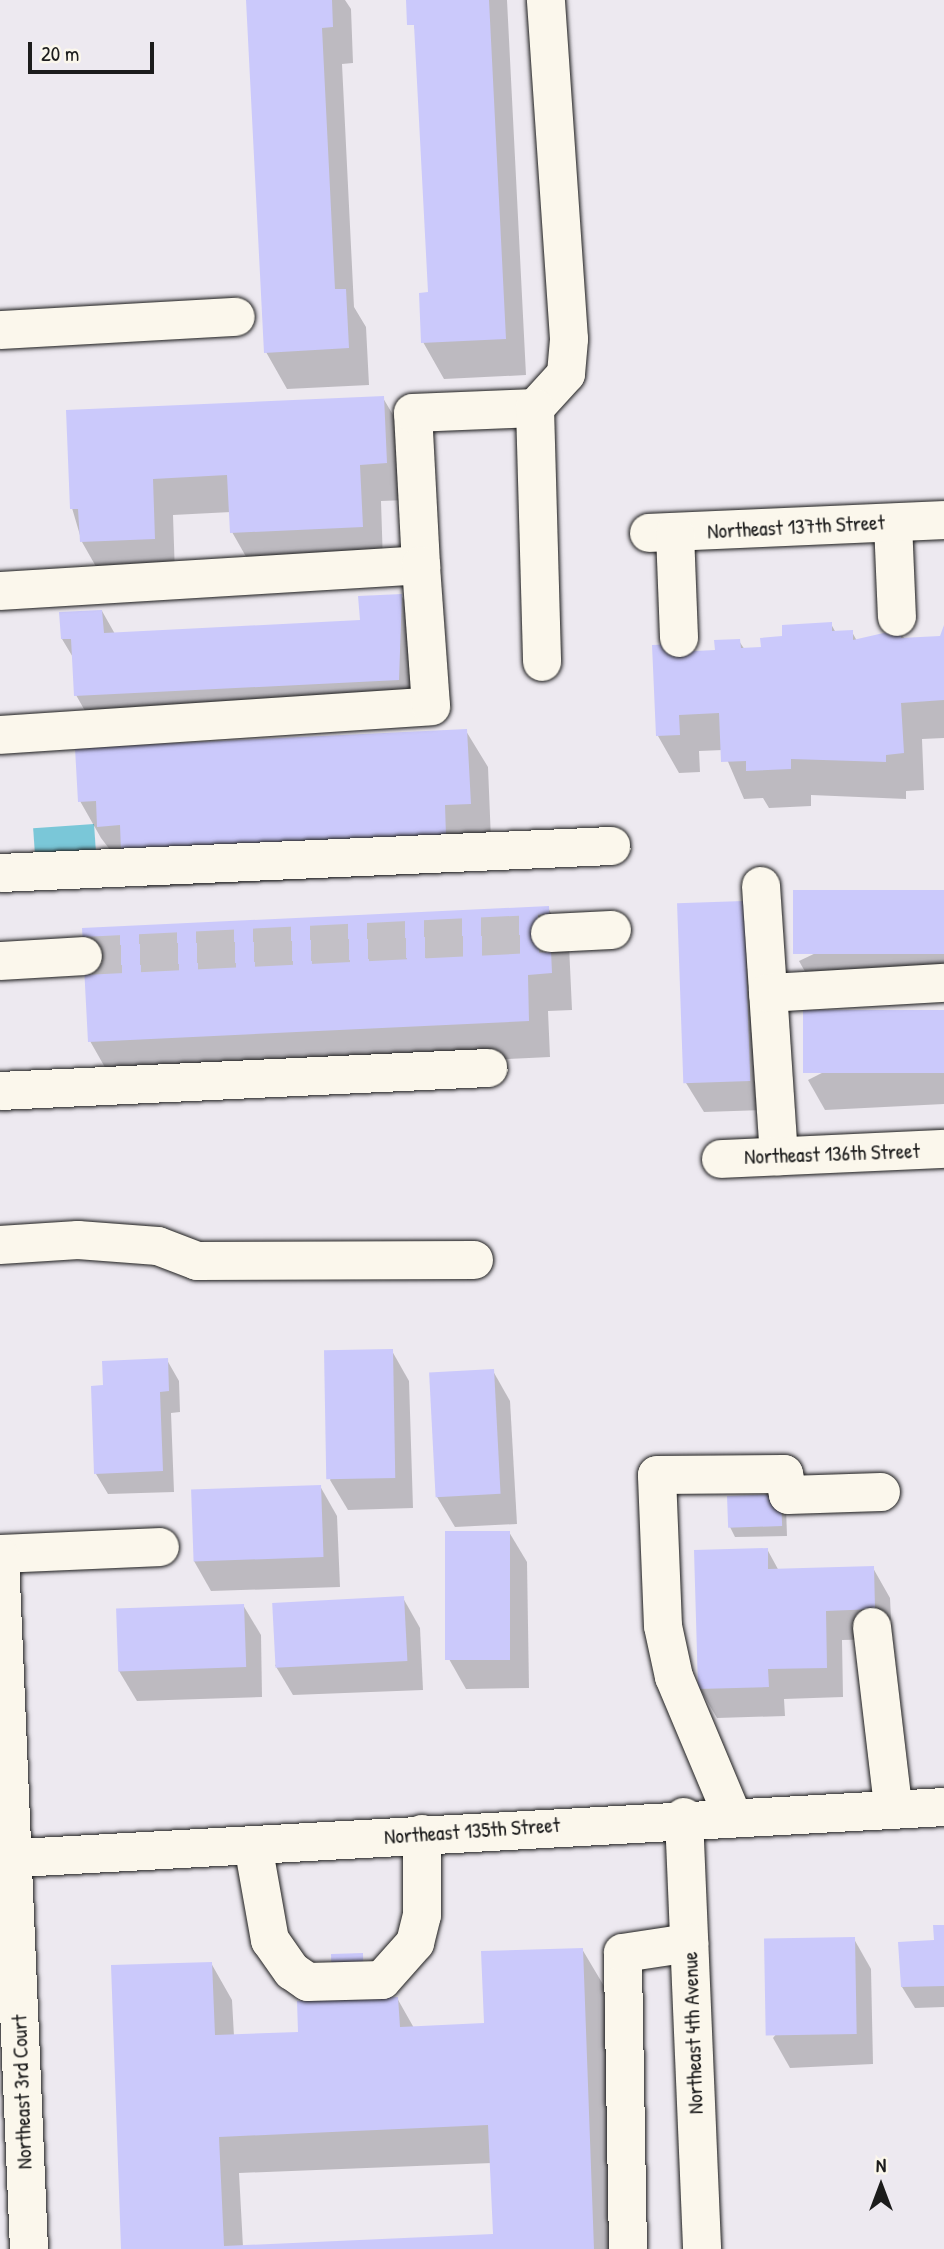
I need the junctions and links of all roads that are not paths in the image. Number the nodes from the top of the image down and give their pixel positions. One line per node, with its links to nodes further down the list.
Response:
1 (545, 0): 4 (street)
2 (236, 317): 3 (street)
3 (0, 330)
4 (535, 408): 7 (street); 11 (street)
5 (944, 520): 6 (street, Northeast 137th Street)
6 (893, 523): 9 (street); 10 (street, Northeast 137th Street)
7 (421, 565): 8 (street); 12 (street)
8 (0, 591)
9 (897, 617)
10 (679, 638)
11 (542, 662)
12 (0, 735)
13 (611, 846): 14 (street)
14 (0, 873)
15 (761, 886): 21 (street)
16 (612, 930): 17 (street)
17 (550, 933)
18 (83, 956): 19 (street)
19 (0, 961)
20 (944, 983): 21 (street)
21 (768, 993): 25 (street)
22 (488, 1068): 23 (street)
23 (0, 1091)
24 (944, 1149): 25 (street, Northeast 136th Street)
25 (779, 1156): 26 (street, Northeast 136th Street)
26 (721, 1159)
27 (0, 1245): 28 (street)
28 (474, 1260)
29 (881, 1492): 35 (street)
30 (159, 1547): 31 (street)
31 (0, 1556): 39 (street, Northeast 3rd Court)
32 (872, 1627): 33 (street)
33 (893, 1807): 34 (street, Northeast 135th Street); 35 (street, Northeast 135th Street)
34 (944, 1807)
35 (732, 1815): 36 (street, Northeast 135th Street)
36 (684, 1817): 37 (street, Northeast 135th Street); 40 (street, Northeast 4th Avenue)
37 (422, 1834): 38 (street, Northeast 135th Street); 38 (street)
38 (253, 1844): 39 (street, Northeast 135th Street)
39 (6, 1859): 41 (street, Northeast 3rd Court)
40 (689, 1943): 42 (street); 43 (street, Northeast 4th Avenue)
41 (29, 2249)
42 (628, 2249)
43 (702, 2249)

